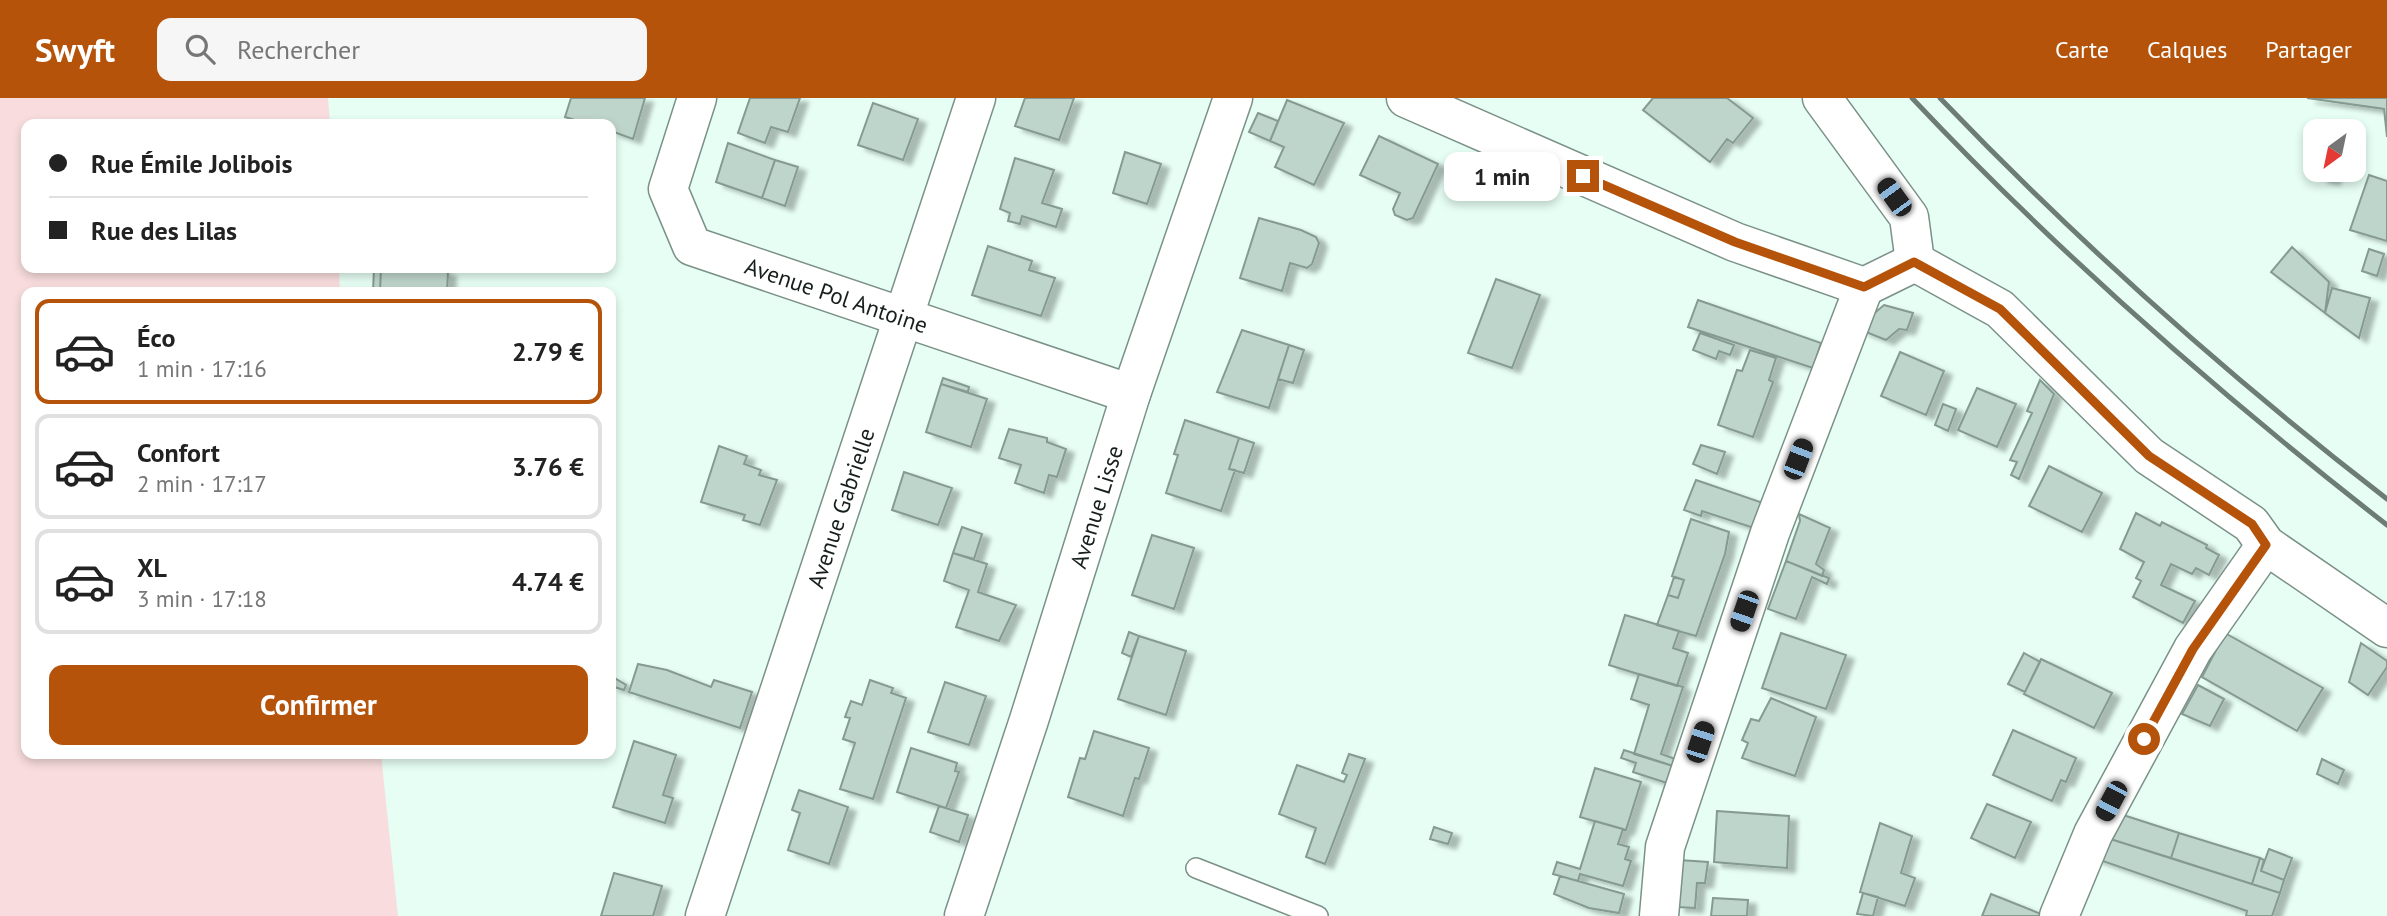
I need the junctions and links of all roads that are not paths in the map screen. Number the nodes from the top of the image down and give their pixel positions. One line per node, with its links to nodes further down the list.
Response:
1 (697, 98): 8 (street, Avenue Pol Antoine)
2 (976, 98): 8 (street, Avenue Gabrielle)
3 (1233, 98): 9 (street, Avenue Lisse)
4 (1406, 98): 7 (street)
5 (1822, 98): 6 (street)
6 (1914, 262): 7 (street); 10 (street)
7 (1864, 287): 16 (street)
8 (904, 320): 9 (street, Avenue Pol Antoine); 13 (street, Avenue Gabrielle)
9 (1131, 394): 14 (street, Avenue Lisse)
10 (2266, 545): 11 (street); 17 (street)
11 (2387, 628)
12 (1196, 868): 15 (lane)
13 (705, 916)
14 (964, 916)
15 (1318, 916)
16 (1659, 916)
17 (2059, 916)

